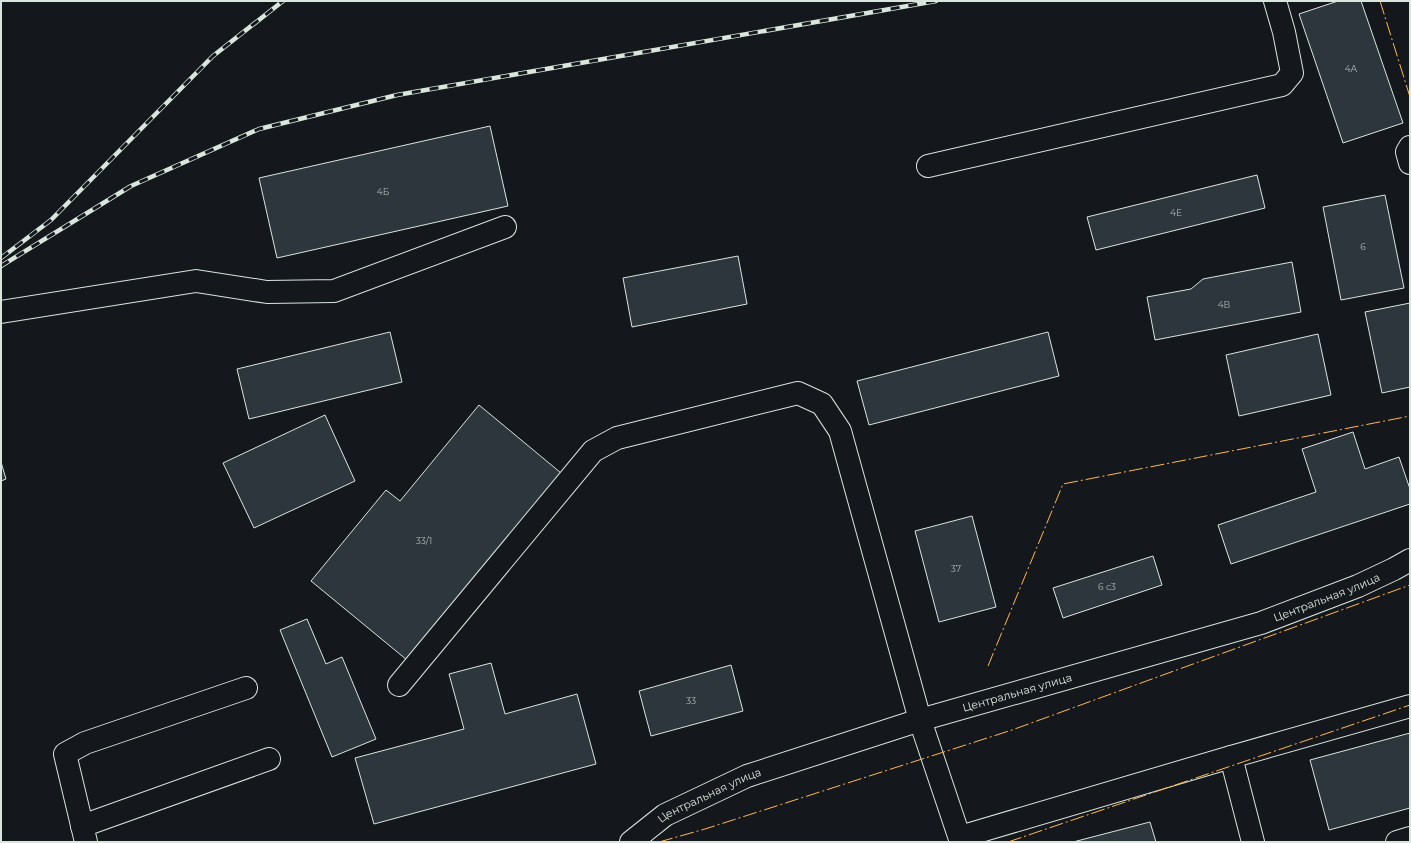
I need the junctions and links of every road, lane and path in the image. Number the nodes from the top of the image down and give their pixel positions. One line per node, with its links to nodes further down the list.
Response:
1 (1275, 1): 4 (street)
2 (1410, 147): 3 (street)
3 (1410, 163)
4 (928, 166)
5 (505, 228): 6 (street)
6 (1, 312)
7 (1410, 560): 11 (street, Центральная улица)
8 (400, 685): 11 (street)
9 (246, 688): 14 (street)
10 (1410, 706): 12 (street)
11 (920, 720): 16 (street); 17 (street, Центральная улица)
12 (1231, 757): 16 (street); 18 (street)
13 (269, 758): 14 (street)
14 (84, 834)
15 (1410, 838): 19 (street)
16 (961, 839)
17 (631, 842)
18 (1253, 842)
19 (1397, 842)

